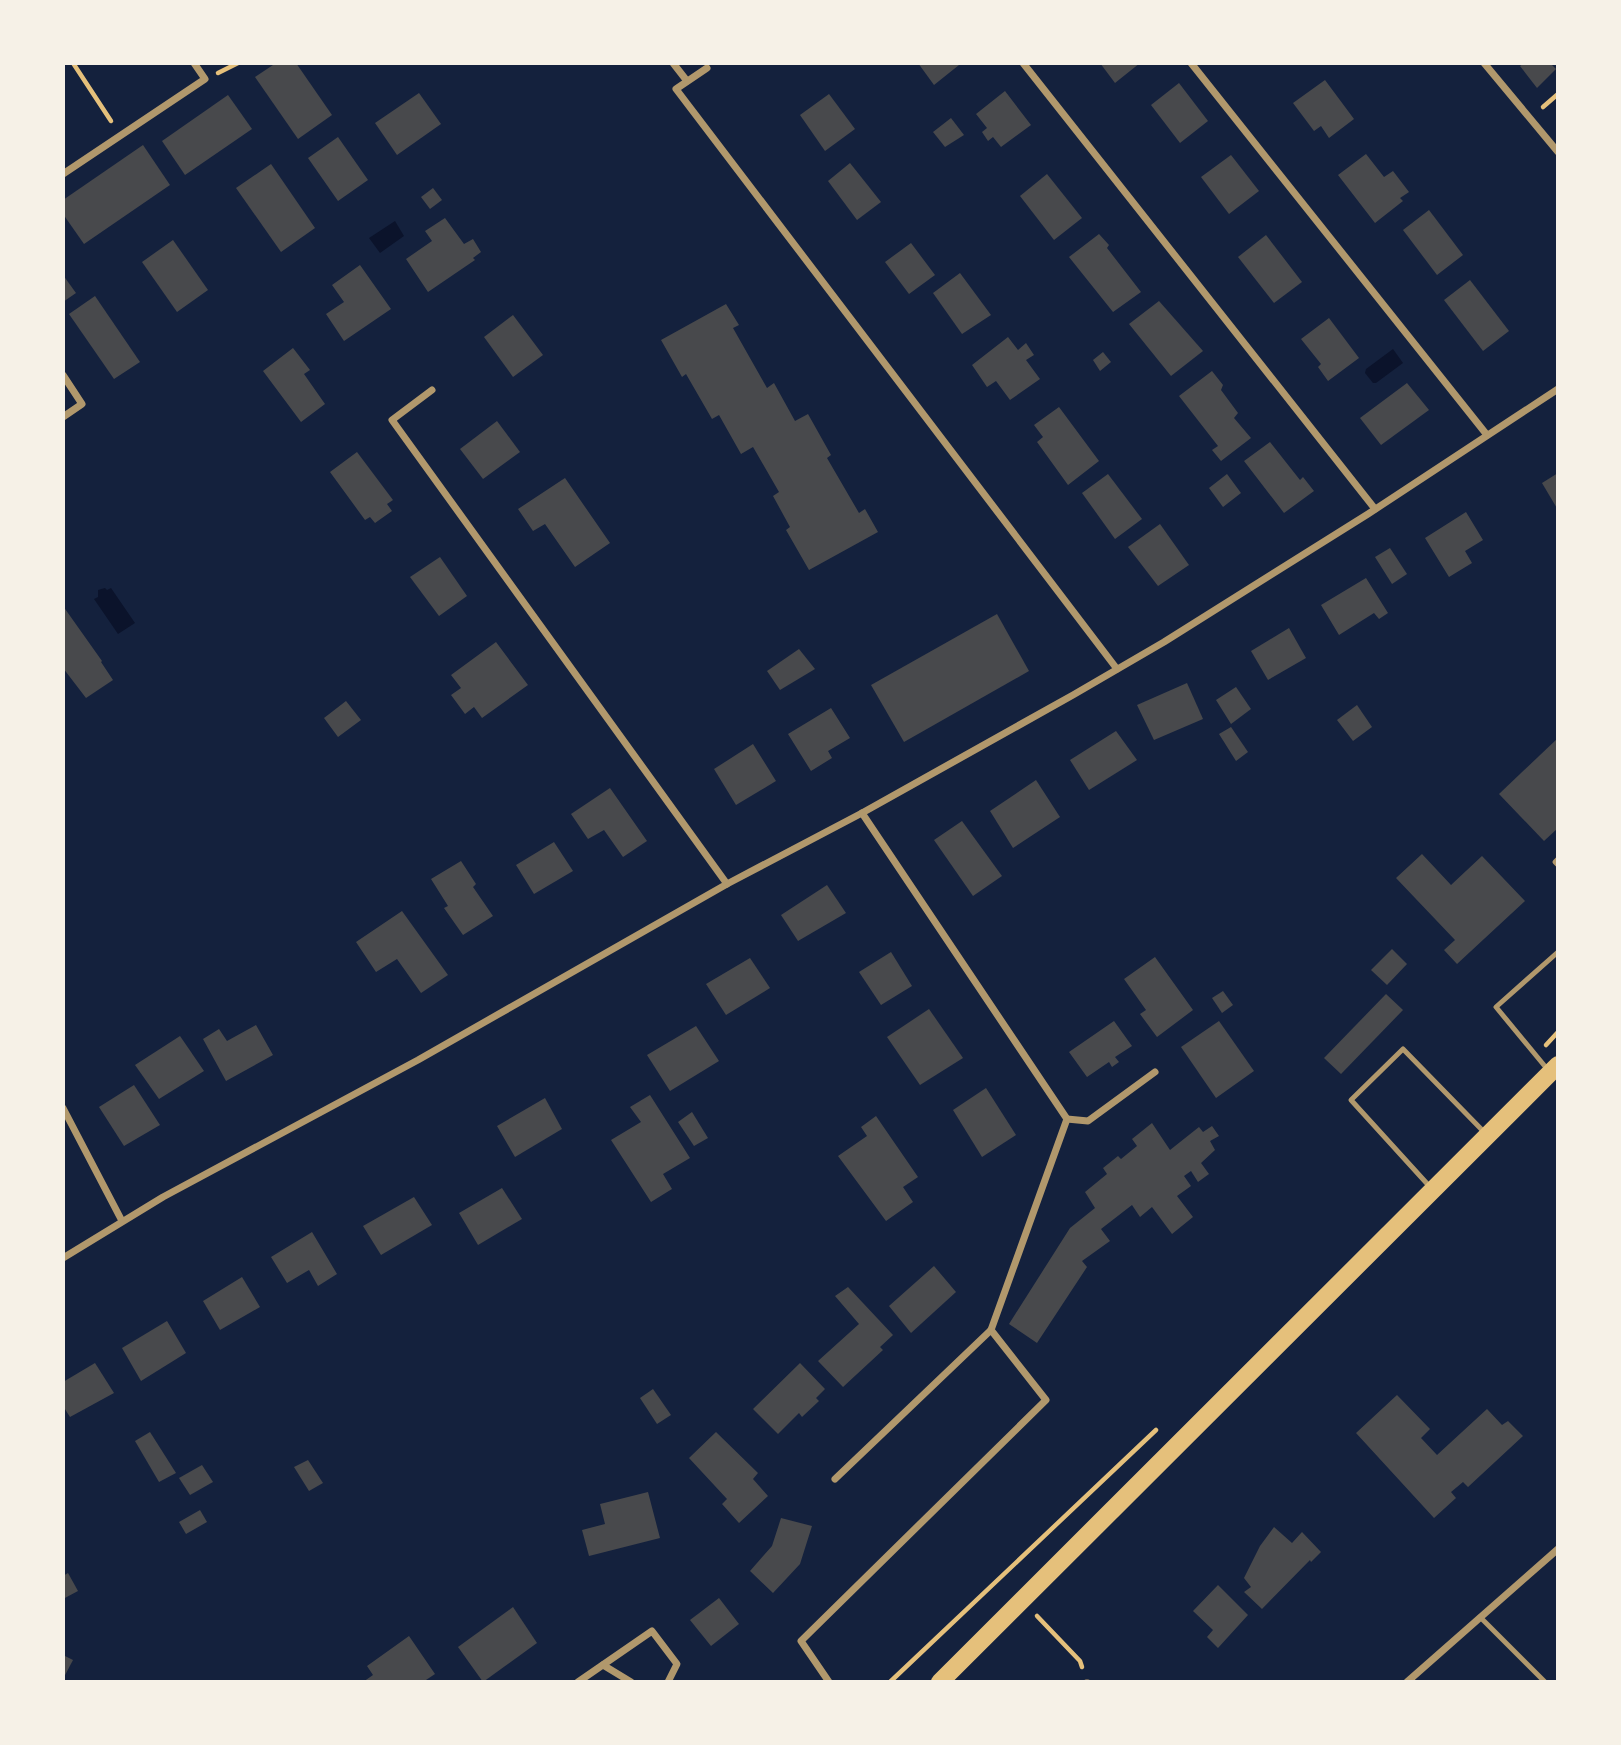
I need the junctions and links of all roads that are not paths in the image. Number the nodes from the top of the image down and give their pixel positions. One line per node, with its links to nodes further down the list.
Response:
1 (194, 63): 9 (street)
2 (673, 63): 7 (street)
3 (1023, 63): 15 (street)
4 (1191, 63): 14 (street)
5 (1484, 63): 8 (street)
6 (707, 68): 7 (street)
7 (687, 81): 16 (street)
8 (1558, 152)
9 (63, 174)
10 (63, 375): 13 (street)
11 (1558, 389): 14 (street)
12 (432, 390): 20 (street)
13 (63, 417)
14 (1487, 435): 15 (street)
15 (1375, 509): 16 (street)
16 (1116, 669): 17 (street)
17 (862, 813): 20 (street); 25 (street)
18 (1558, 859): 19 (lane)
19 (1558, 865)
20 (727, 884): 28 (street)
21 (1558, 952): 22 (lane)
22 (1554, 1069): 26 (main road)
23 (1155, 1072): 25 (street)
24 (63, 1108): 28 (street)
25 (1067, 1119): 30 (street)
26 (1487, 1135): 27 (main road); 27 (lane)
27 (1433, 1190): 39 (main road)
28 (122, 1221): 29 (street)
29 (63, 1258)
30 (991, 1330): 31 (street); 38 (street)
31 (835, 1479)
32 (1558, 1549): 33 (street)
33 (1480, 1617): 40 (street); 41 (lane)
34 (603, 1665): 35 (street); 36 (street); 37 (street)
35 (578, 1682)
36 (631, 1682)
37 (668, 1682)
38 (829, 1682)
39 (940, 1682)
40 (1407, 1682)
41 (1545, 1682)

